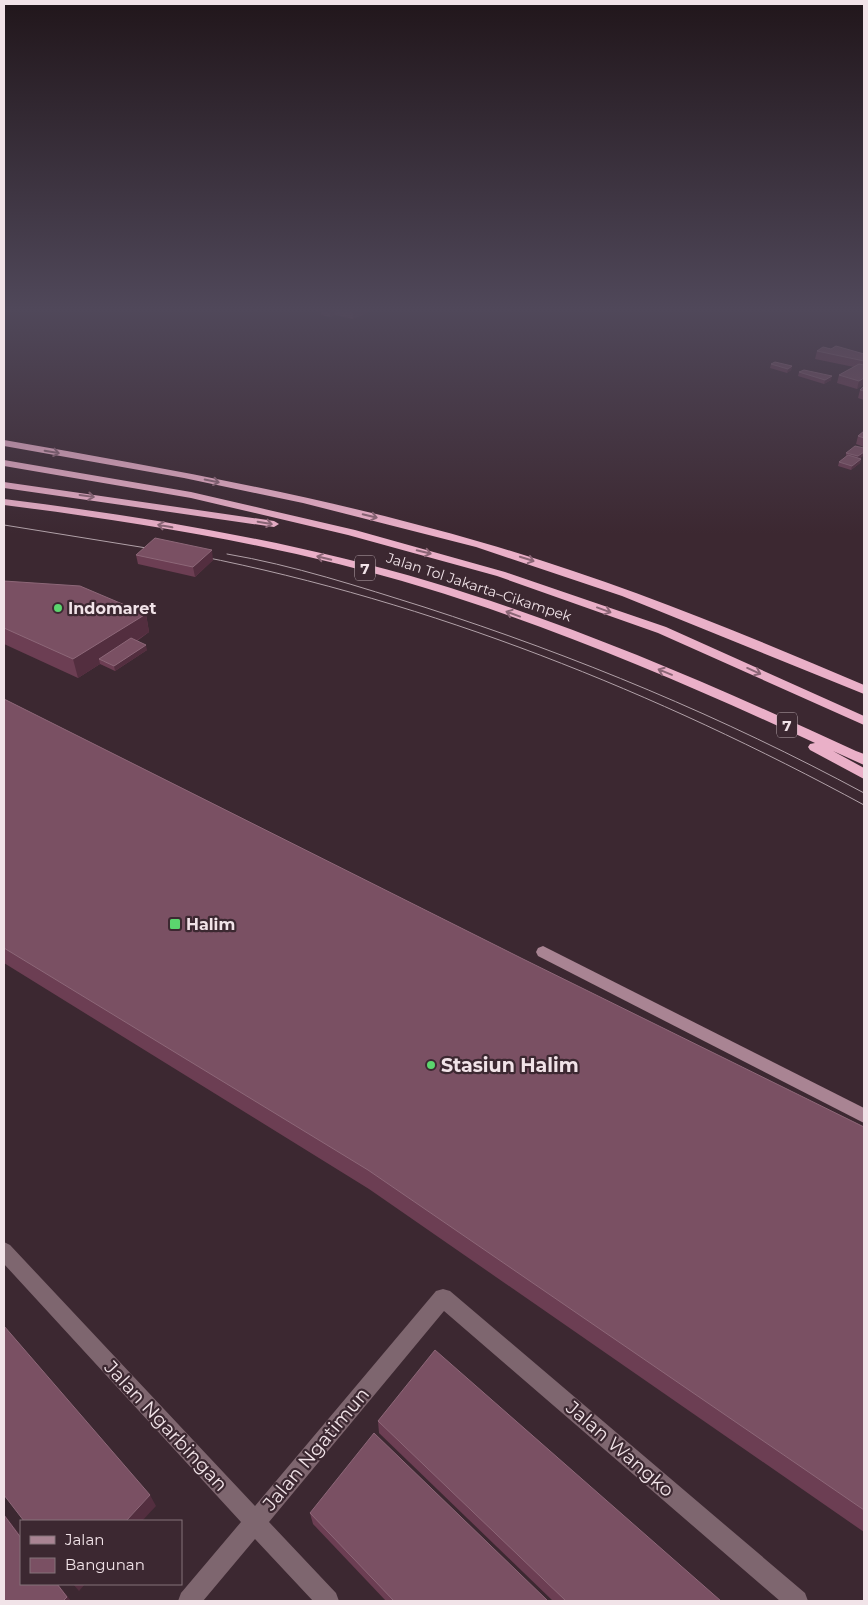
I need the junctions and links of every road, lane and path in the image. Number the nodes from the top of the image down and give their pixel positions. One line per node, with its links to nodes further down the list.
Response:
1 (4, 444): 6 (highway, one-way to 6)
2 (4, 463): 5 (highway, Jalan Tol Jakarta–Cikampek / 7)
3 (4, 485): 5 (highway, Jalan Tol Jakarta–Cikampek / 7, one-way to 5)
4 (4, 502): 7 (highway, Jalan Tol Jakarta–Cikampek / 7, one-way to 4)
5 (376, 540): 8 (highway, Jalan Tol Jakarta–Cikampek / 7, one-way to 8)
6 (864, 690)
7 (710, 691): 9 (highway, Jalan Tol Jakarta–Cikampek / 7); 10 (highway)
8 (864, 721)
9 (864, 760)
10 (864, 774)
11 (543, 952): 12 (street)
12 (864, 1116)
13 (4, 1251): 15 (street, Jalan Ngarbingan)
14 (443, 1298): 15 (street, Jalan Ngatimun); 18 (street, Jalan Wangko)
15 (254, 1522): 16 (street, Jalan Ngatimun); 17 (street, Jalan Ngarbingan)
16 (189, 1601)
17 (328, 1601)
18 (797, 1601)

